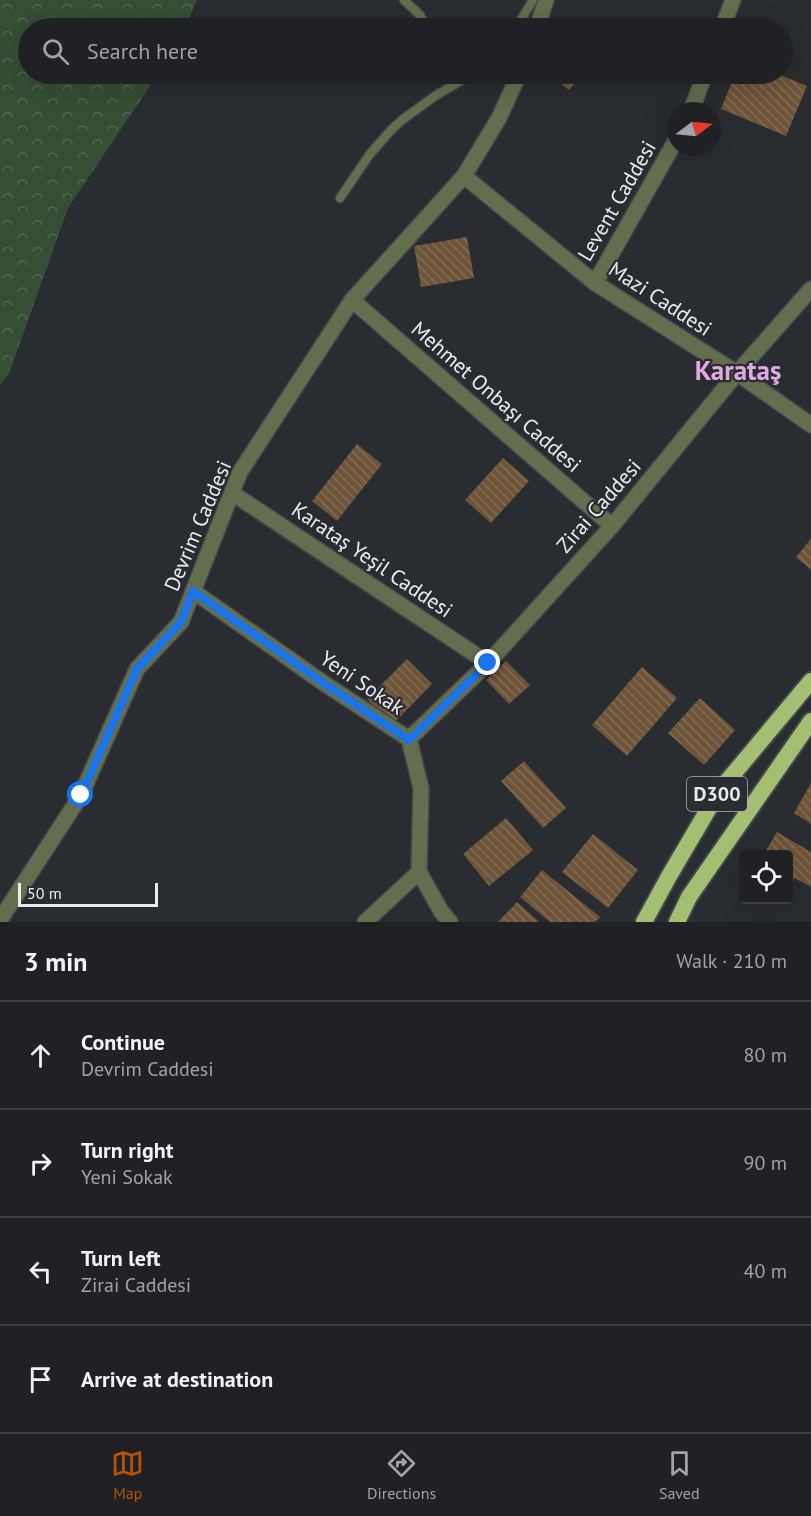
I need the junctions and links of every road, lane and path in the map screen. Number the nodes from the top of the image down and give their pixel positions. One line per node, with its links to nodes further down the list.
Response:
1 (404, 0): 5 (lane)
2 (533, 0): 6 (lane)
3 (546, 0): 7 (street)
4 (733, 0): 8 (street)
5 (421, 18)
6 (522, 18)
7 (540, 18)
8 (726, 18)
9 (453, 84): 15 (lane)
10 (514, 84): 14 (street, Devrim Caddesi)
11 (701, 84): 12 (street)
12 (694, 102)
13 (667, 156): 16 (street, Levent Caddesi)
14 (464, 176): 16 (street, Mazi Caddesi); 18 (street, Devrim Caddesi)
15 (340, 198)
16 (595, 283): 19 (street, Mazi Caddesi)
17 (811, 289): 19 (street, Zirai Caddesi)
18 (352, 300): 21 (street, Devrim Caddesi); 22 (street, Mehmet Onbaşı Caddesi)
19 (737, 373): 20 (street, Mazi Caddesi); 22 (street, Zirai Caddesi)
20 (811, 425)
21 (232, 493): 23 (street, Devrim Caddesi); 24 (street, Karataş Yeşil Caddesi)
22 (612, 526): 24 (street, Zirai Caddesi)
23 (193, 591): 27 (street, Yeni Sokak); 29 (street, Devrim Caddesi)
24 (488, 663): 27 (street, Zirai Caddesi)
25 (811, 681): 32 (highway, D300)
26 (811, 721): 33 (highway, D300)
27 (409, 740): 28 (street, Yeni Sokak)
28 (419, 872): 30 (street); 31 (street)
29 (0, 920)
30 (365, 922)
31 (450, 922)
32 (644, 922)
33 (677, 922)

